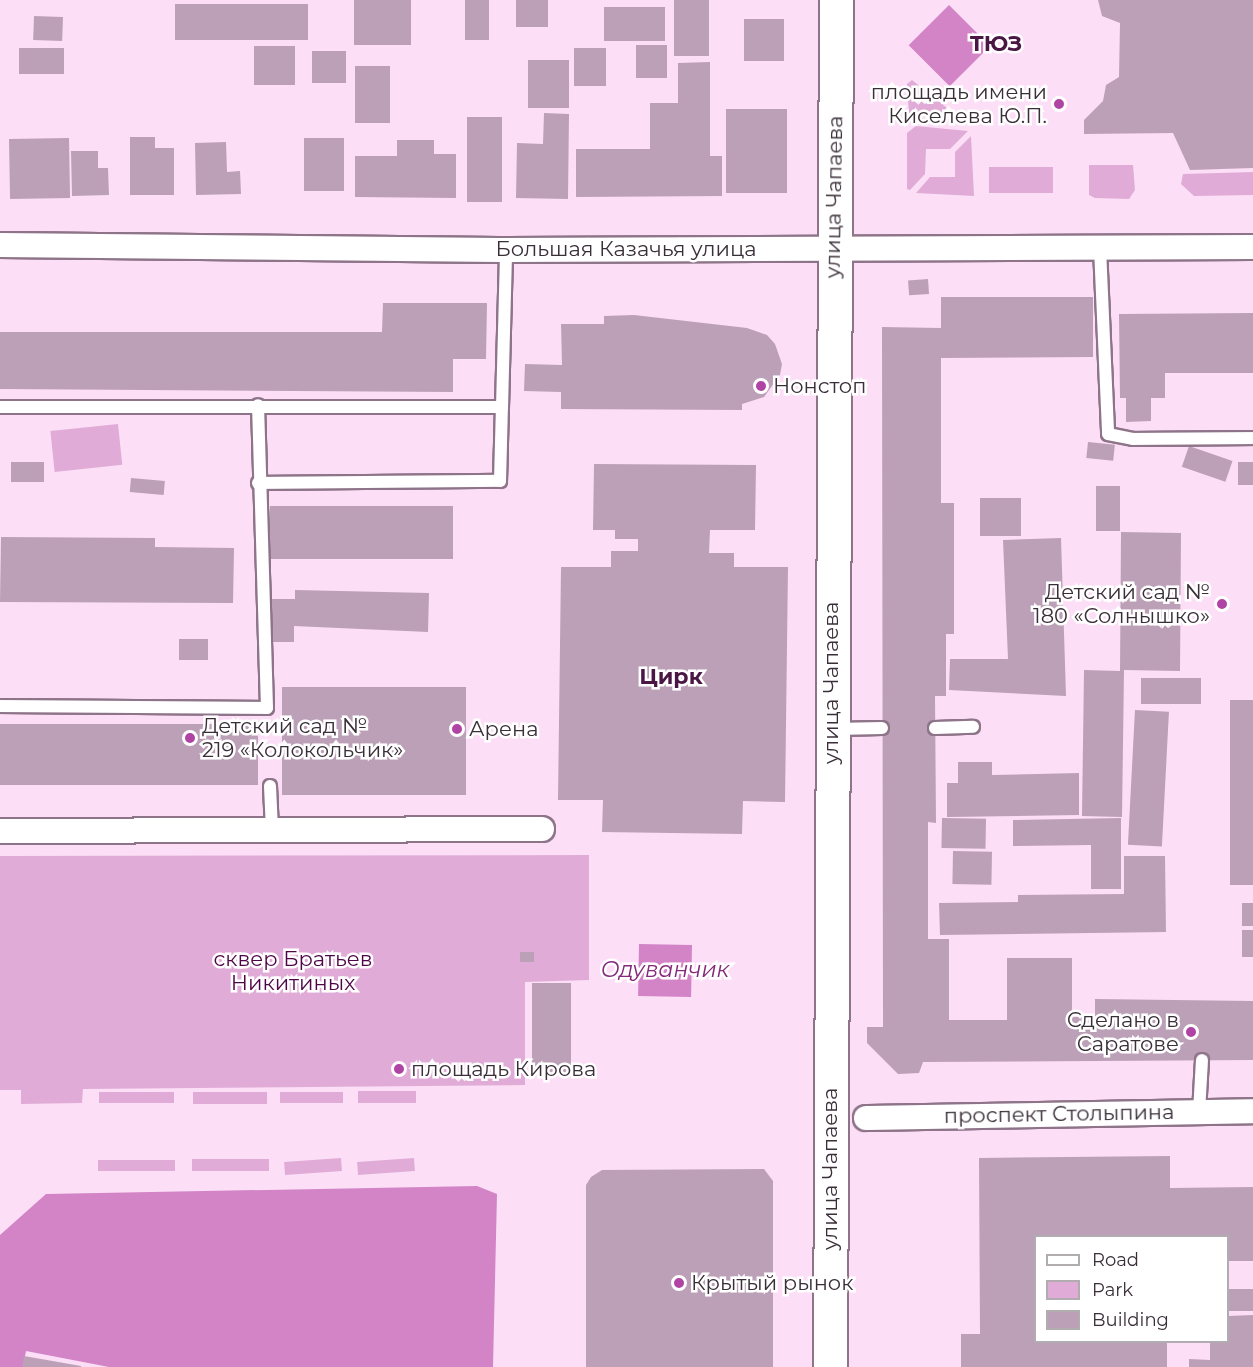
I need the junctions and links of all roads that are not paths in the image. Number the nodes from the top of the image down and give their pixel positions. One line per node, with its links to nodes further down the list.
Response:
1 (836, 0): 6 (street, улица Чапаева)
2 (0, 245): 5 (street, Большая Казачья улица)
3 (1100, 248): 4 (street, Большая Казачья улица); 6 (street, Большая Казачья улица); 10 (lane)
4 (1253, 248)
5 (506, 250): 6 (street, Большая Казачья улица); 9 (lane)
6 (833, 250): 16 (street, улица Чапаева)
7 (258, 405): 8 (lane); 9 (lane); 11 (lane)
8 (0, 407)
9 (502, 407): 11 (lane)
10 (1253, 438)
11 (258, 483): 12 (lane)
12 (0, 706)
13 (973, 727): 15 (lane)
14 (882, 728): 16 (lane)
15 (935, 728)
16 (831, 729): 25 (street, улица Чапаева)
17 (270, 786): 19 (lane)
18 (542, 829): 19 (street)
19 (272, 830): 20 (street)
20 (0, 831)
21 (1202, 1060): 23 (lane)
22 (1253, 1111): 23 (street, проспект Столыпина)
23 (1199, 1112): 24 (street, проспект Столыпина)
24 (866, 1118)
25 (830, 1367)

